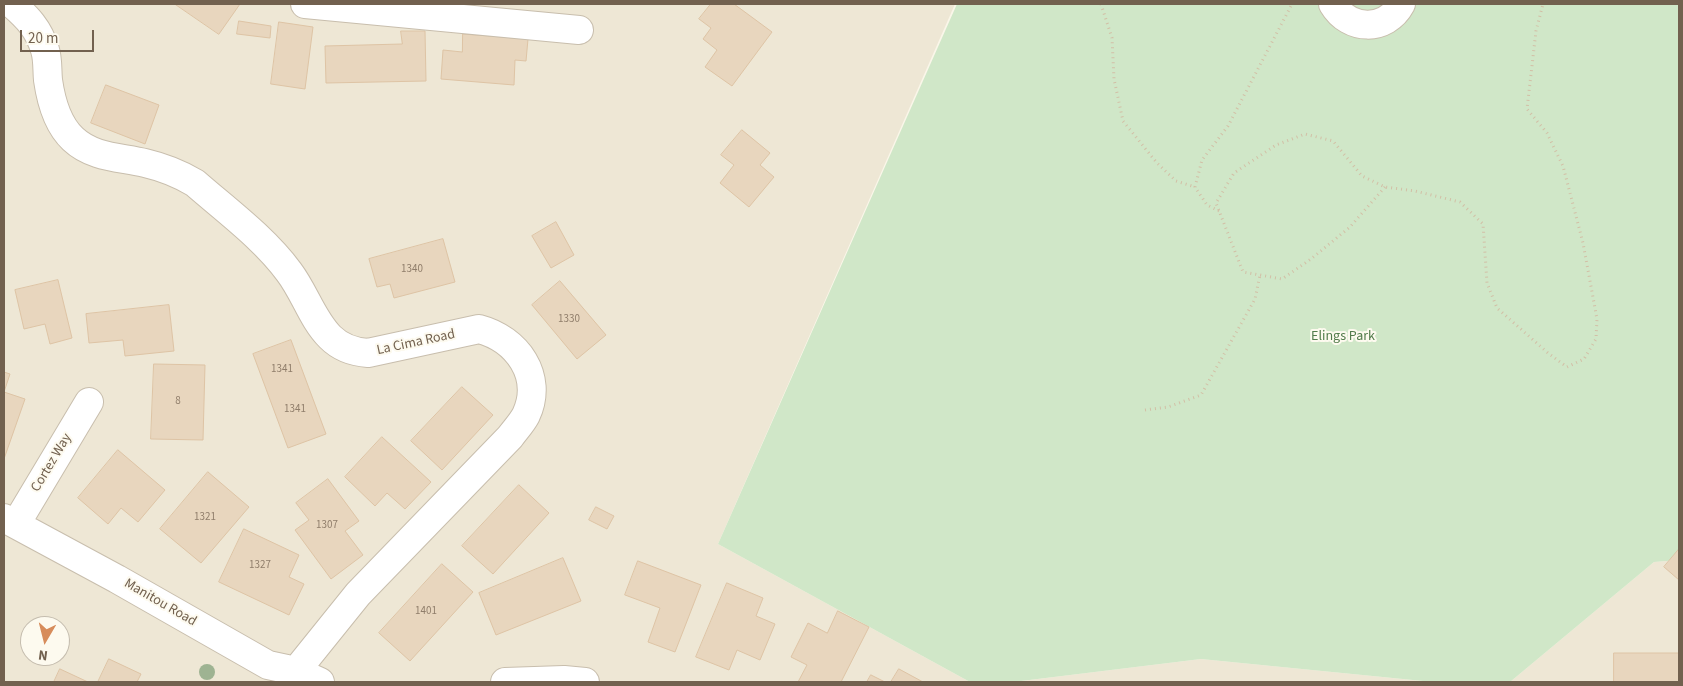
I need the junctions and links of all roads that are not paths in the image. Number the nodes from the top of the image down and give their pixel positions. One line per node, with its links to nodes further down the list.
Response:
1 (12, 4): 8 (street, La Cima Road)
2 (305, 4): 5 (street)
3 (1333, 4): 4 (street)
4 (1401, 4)
5 (578, 30)
6 (89, 402): 7 (street, Cortez Way)
7 (10, 521): 8 (street, Manitou Road)
8 (308, 677)
9 (505, 682): 10 (street)
10 (585, 682)

